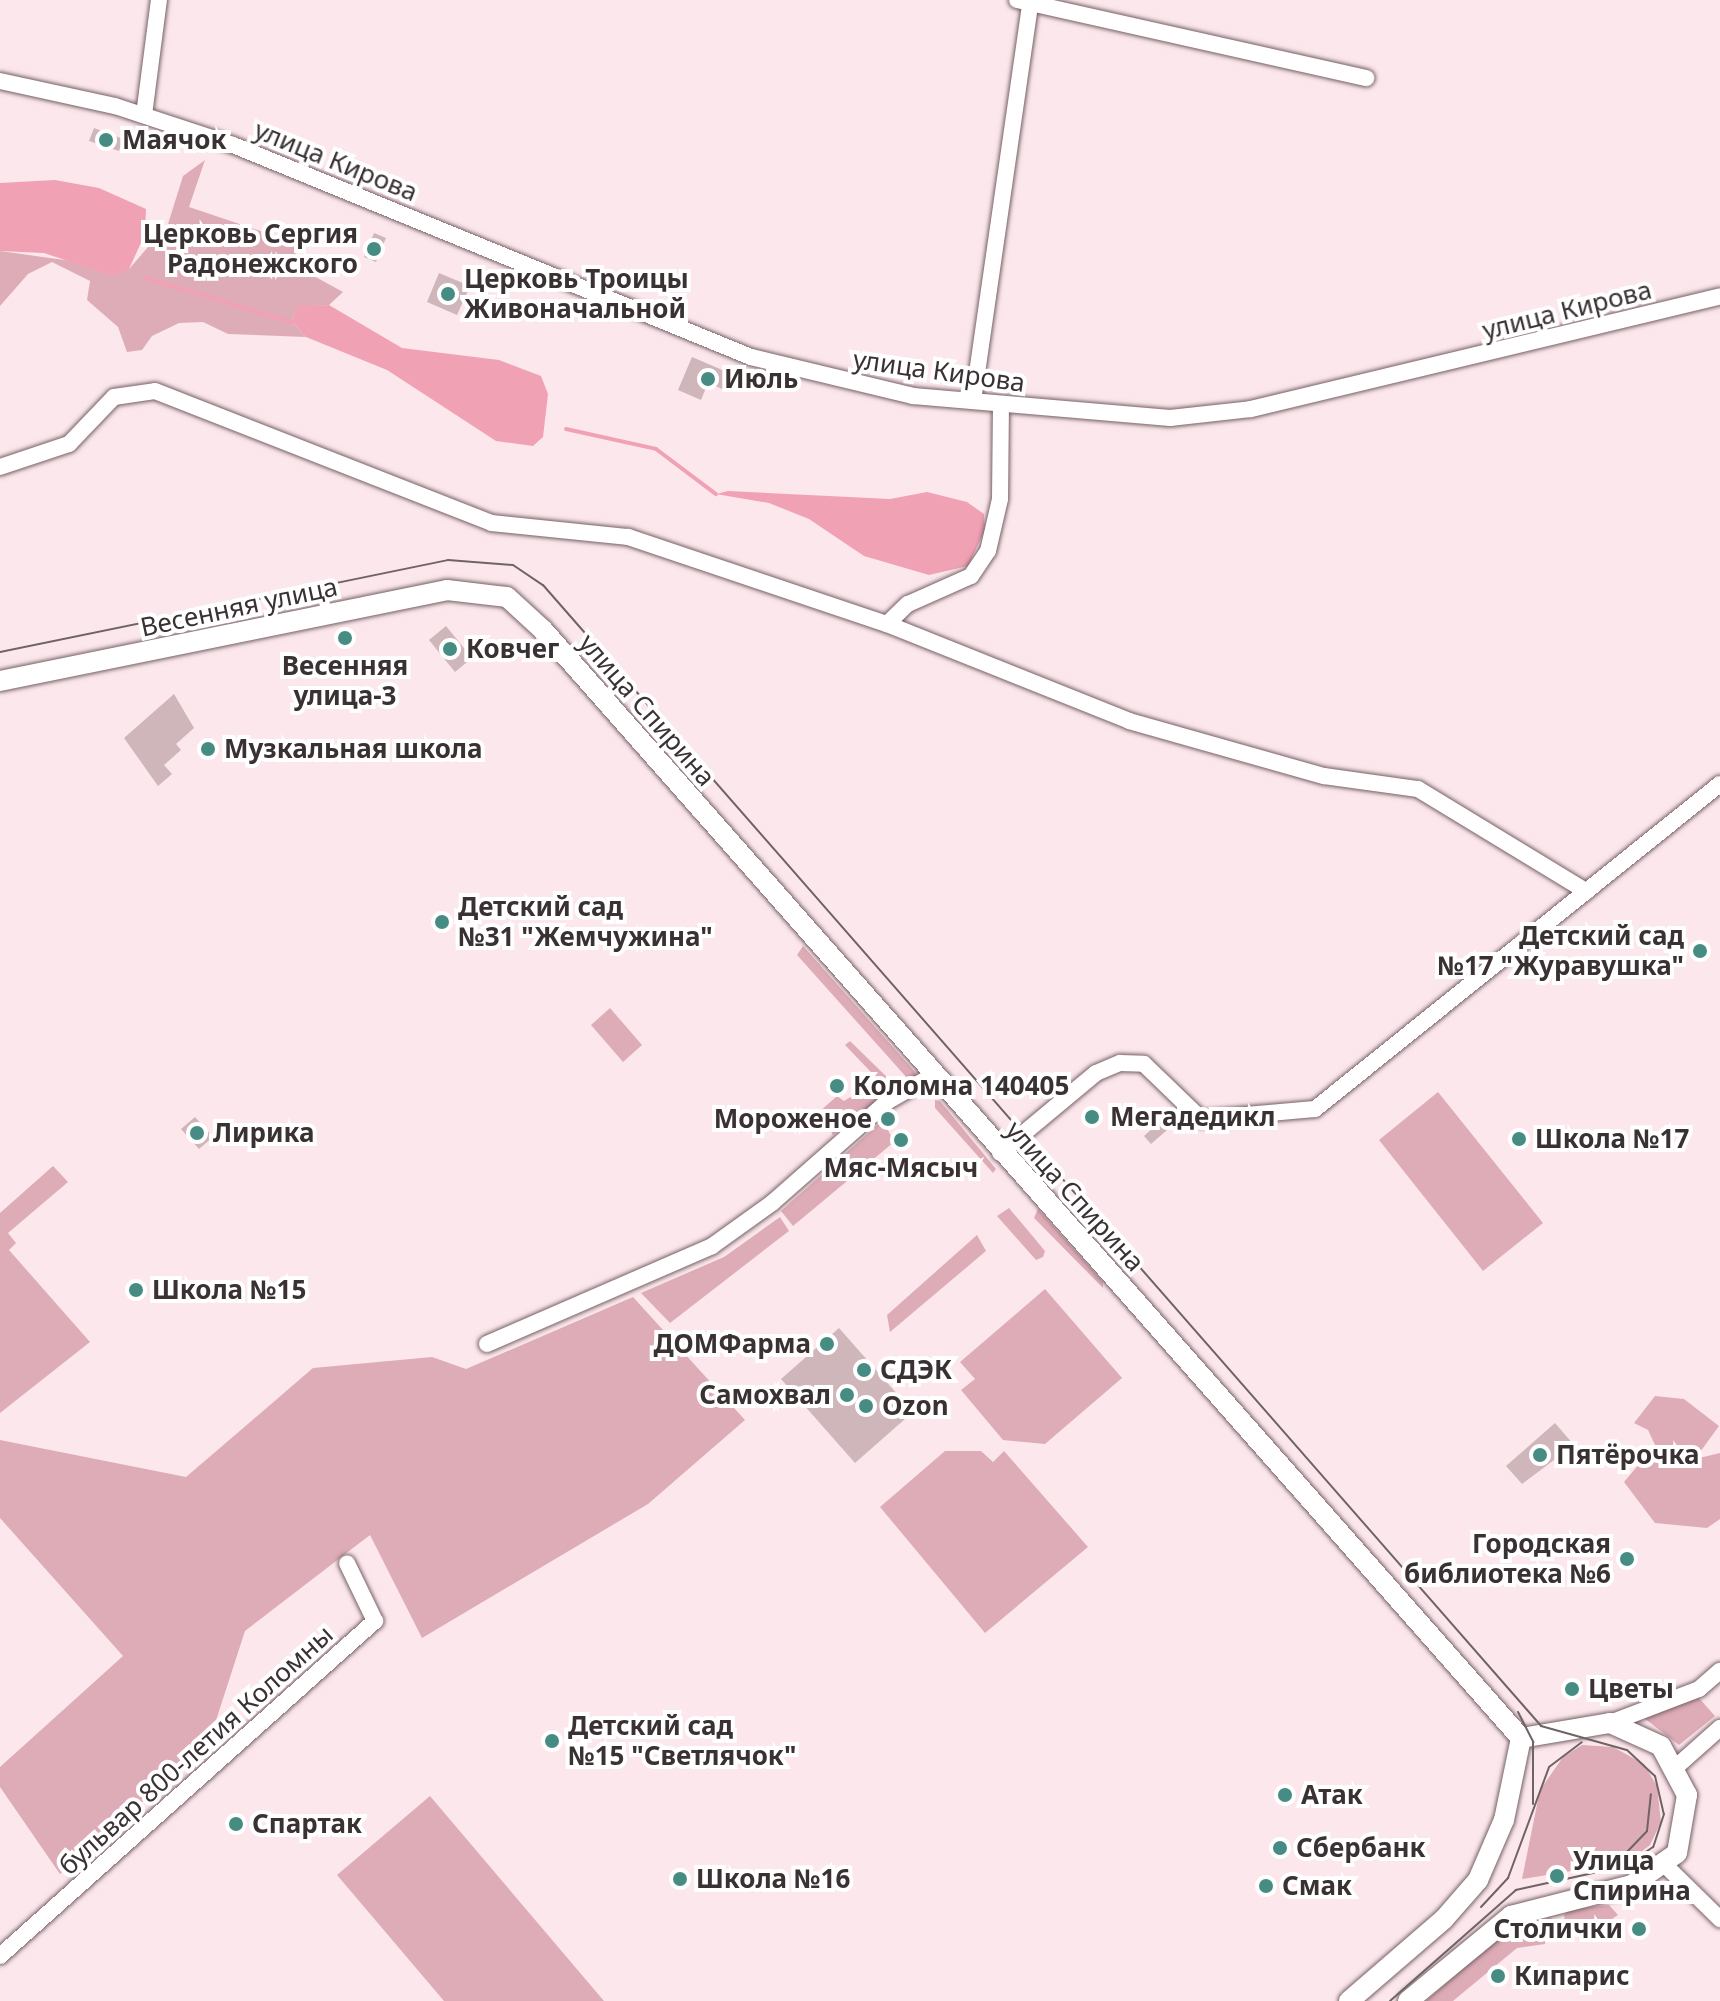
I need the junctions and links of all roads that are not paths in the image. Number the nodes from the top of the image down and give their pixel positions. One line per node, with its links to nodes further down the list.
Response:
1 (159, 0): 5 (street)
2 (1023, 3): 3 (street); 7 (street)
3 (1366, 78)
4 (0, 81): 5 (street, улица Кирова)
5 (144, 115): 7 (street, улица Кирова)
6 (1720, 296): 8 (street, улица Кирова)
7 (973, 401): 8 (street, улица Кирова)
8 (1001, 404): 11 (street)
9 (0, 467): 11 (street)
10 (488, 593): 12 (main road, Весенняя улица); 15 (main road, улица Спирина)
11 (887, 624): 14 (street)
12 (0, 681)
13 (1720, 784): 14 (street)
14 (1586, 891): 16 (street)
15 (932, 1076): 16 (main road, улица Спирина); 17 (street)
16 (1000, 1153): 22 (main road, улица Спирина)
17 (487, 1344)
18 (347, 1563): 26 (street, бульвар 800-летия Коломны)
19 (1720, 1671): 20 (street)
20 (1610, 1723): 22 (main road); 23 (main road)
21 (1720, 1728): 23 (street)
22 (1521, 1738): 27 (main road)
23 (1676, 1767): 24 (main road)
24 (1666, 1866): 25 (street); 28 (main road)
25 (1720, 1919)
26 (0, 1956)
27 (1349, 2001)
28 (1408, 2001)

